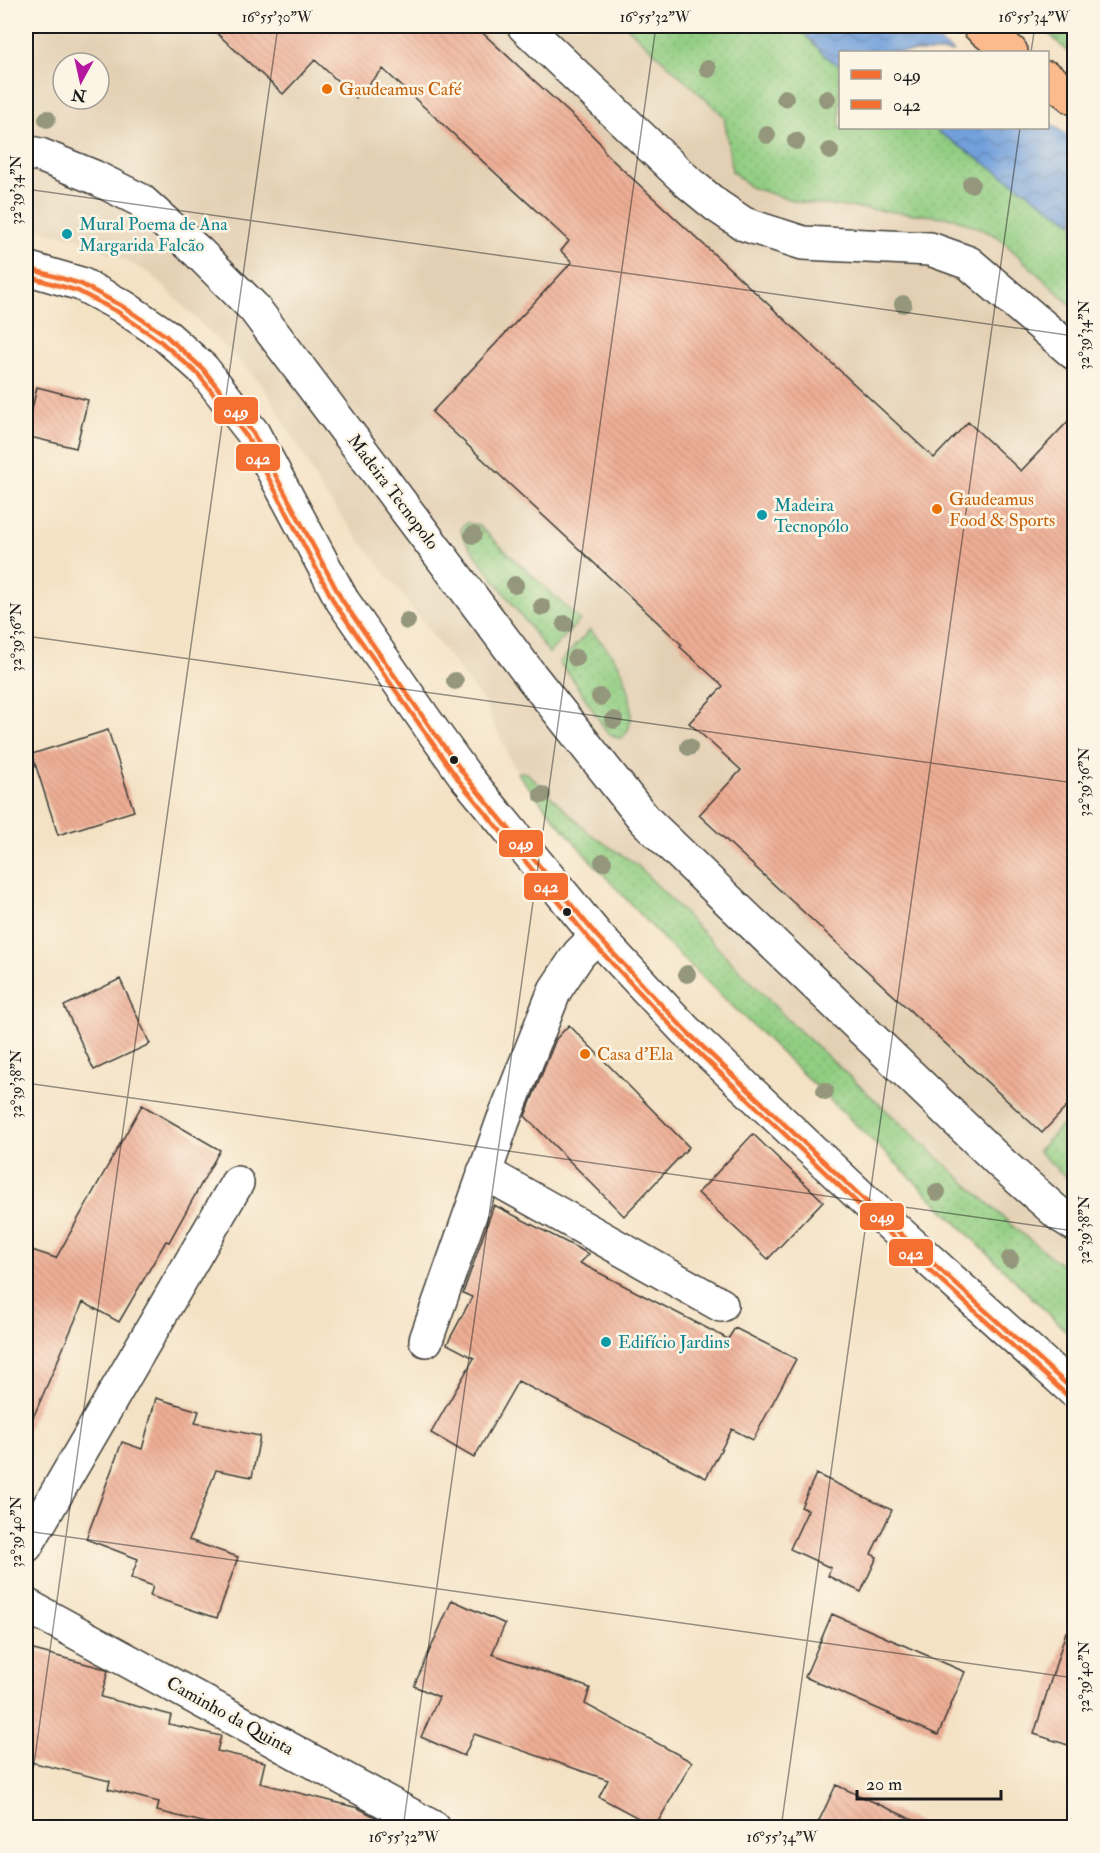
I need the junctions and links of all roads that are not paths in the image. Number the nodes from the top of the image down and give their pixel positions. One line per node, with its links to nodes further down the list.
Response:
1 (524, 26): 8 (street)
2 (979, 26): 3 (main road)
3 (1010, 51)
4 (1049, 79): 5 (main road)
5 (1074, 98)
6 (26, 152): 12 (street, Madeira Tecnopolo)
7 (26, 268): 9 (street)
8 (1074, 353)
9 (597, 936): 10 (street); 15 (street)
10 (484, 1172): 13 (street); 14 (street)
11 (237, 1183): 16 (street)
12 (1074, 1224)
13 (721, 1305)
14 (426, 1340)
15 (1074, 1391)
16 (26, 1545)
17 (26, 1605): 18 (street, Caminho da Quinta)
18 (435, 1827)

